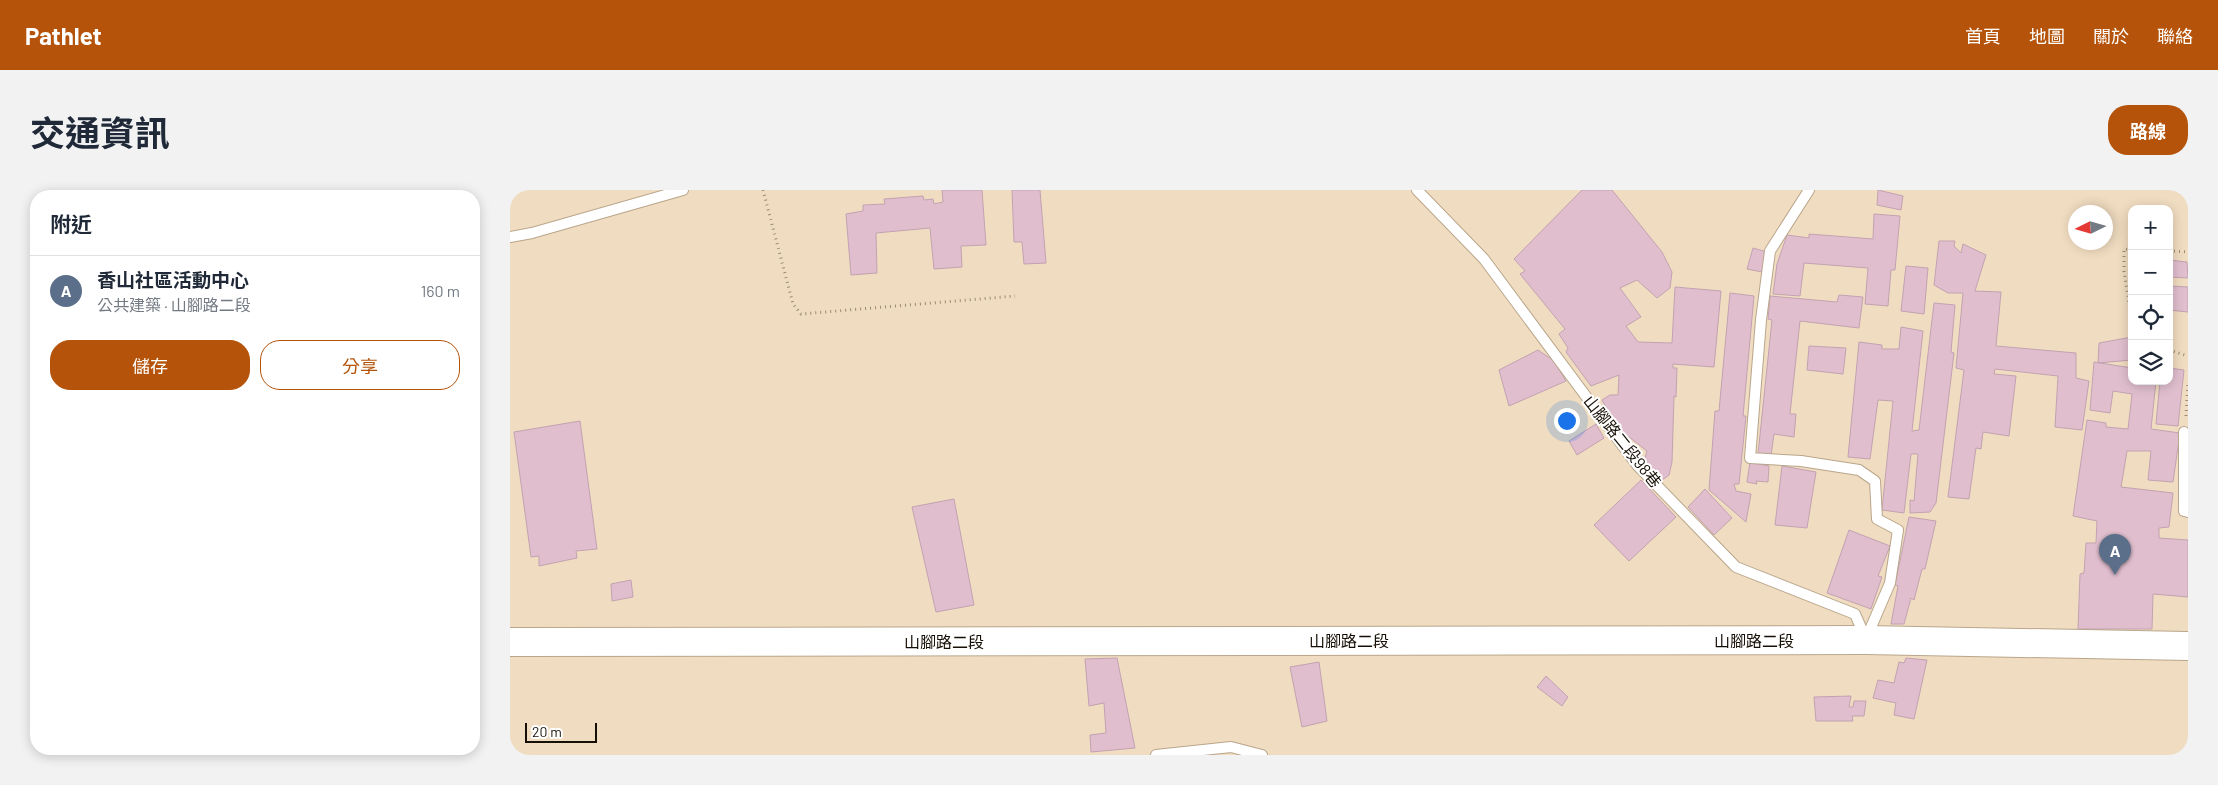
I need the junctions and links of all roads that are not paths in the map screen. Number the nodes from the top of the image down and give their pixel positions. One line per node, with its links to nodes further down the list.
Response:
1 (683, 190): 4 (lane)
2 (1417, 190): 8 (lane, 山腳路二段98巷)
3 (1809, 190): 8 (lane)
4 (663, 193): 5 (lane)
5 (510, 237)
6 (2184, 432): 7 (lane)
7 (2188, 512)
8 (1866, 640): 9 (main road, 山腳路二段); 10 (main road, 山腳路二段)
9 (510, 642)
10 (2188, 646)
11 (1156, 755): 12 (lane)
12 (1262, 755)

